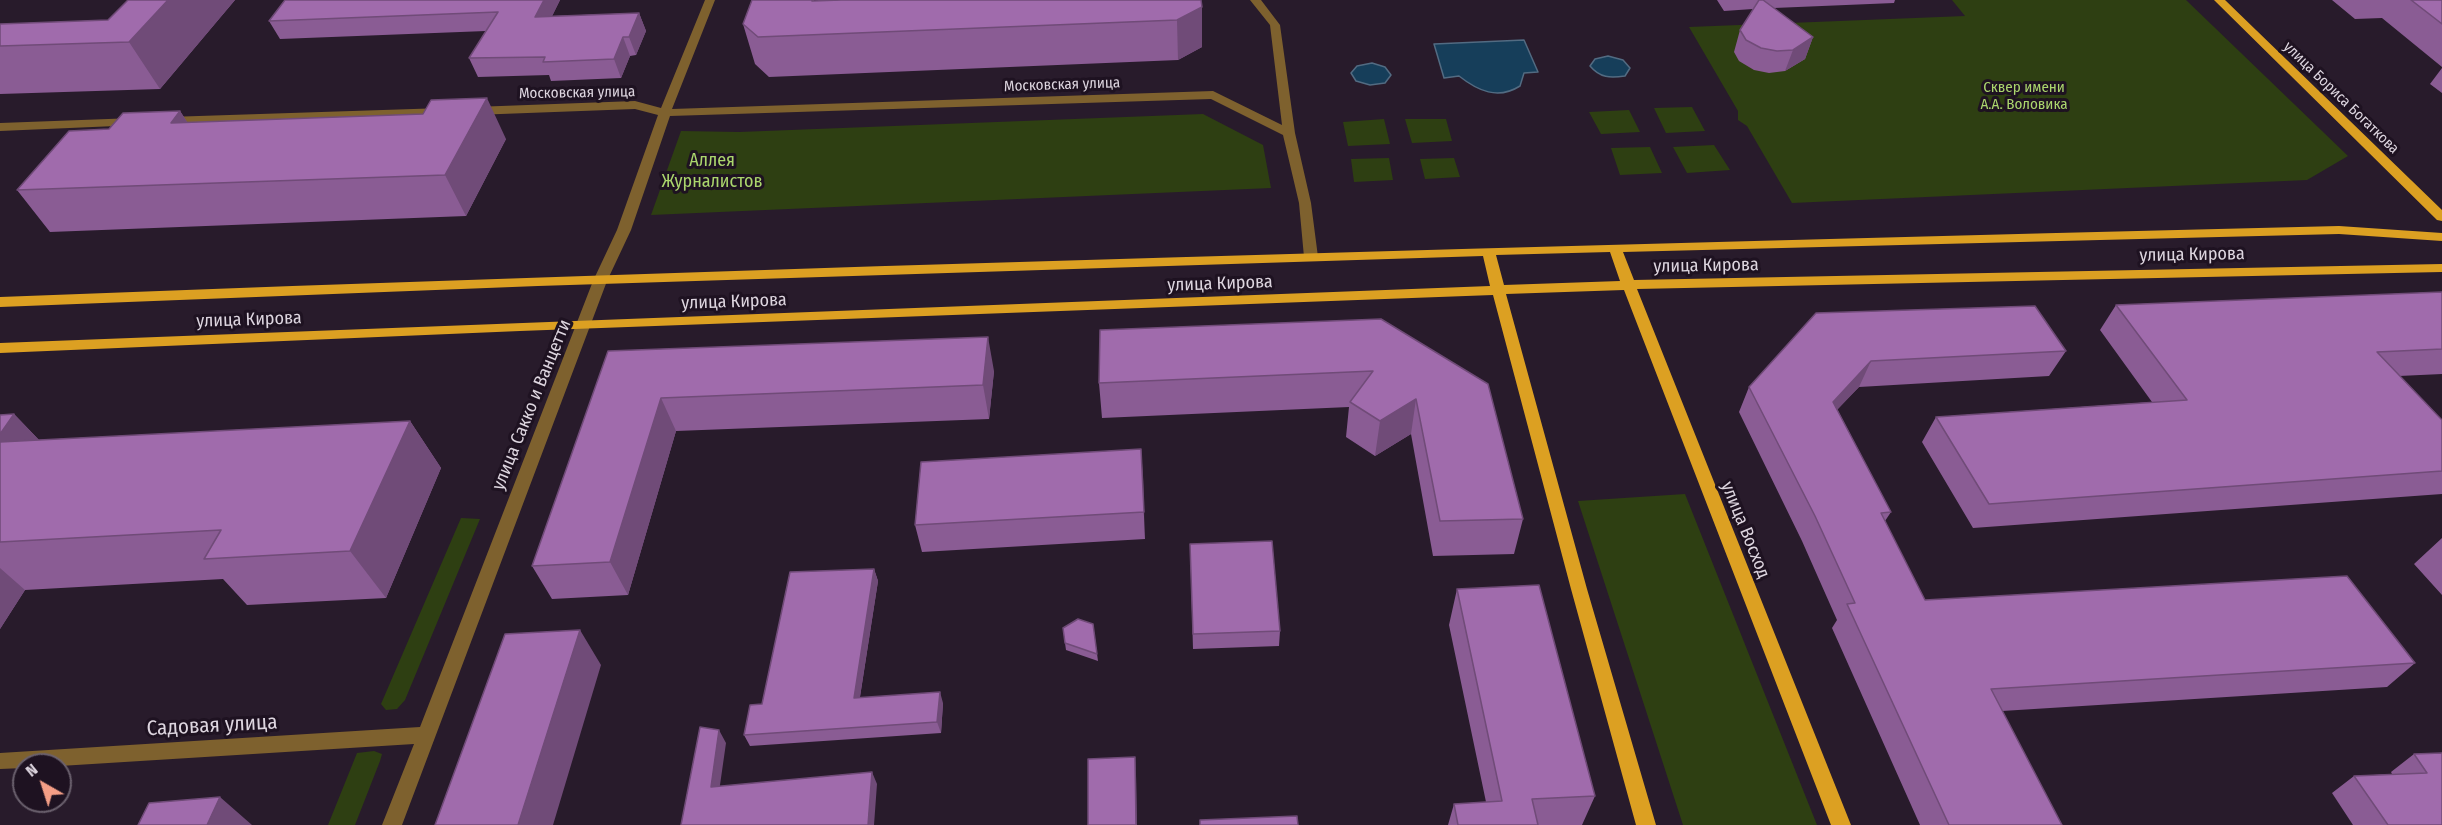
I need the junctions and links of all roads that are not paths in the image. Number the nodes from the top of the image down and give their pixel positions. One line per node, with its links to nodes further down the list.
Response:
1 (710, 0): 4 (street, улица Сакко и Ванцетти)
2 (1255, 0): 6 (street)
3 (2219, 0): 7 (main road, улица Бориса Богаткова)
4 (665, 113): 5 (street, Московская улица); 6 (street, Московская улица); 13 (street, улица Сакко и Ванцетти)
5 (0, 127)
6 (1289, 134): 11 (street)
7 (2442, 217)
8 (2442, 237): 9 (main road, улица Кирова)
9 (1615, 248): 10 (main road, улица Кирова); 14 (main road, улица Восход)
10 (1488, 251): 11 (main road, улица Кирова); 15 (main road)
11 (1311, 256): 13 (main road, улица Кирова)
12 (2442, 268): 14 (main road, улица Кирова)
13 (600, 280): 16 (main road, улица Кирова); 17 (street, улица Сакко и Ванцетти)
14 (1629, 285): 15 (main road, улица Кирова); 23 (main road, улица Восход)
15 (1500, 291): 17 (main road, улица Кирова); 22 (main road)
16 (0, 302)
17 (584, 326): 18 (main road, улица Кирова); 19 (street, улица Сакко и Ванцетти)
18 (0, 348)
19 (426, 735): 20 (street, Садовая улица); 21 (street, улица Сакко и Ванцетти)
20 (0, 761)
21 (392, 825)
22 (1646, 825)
23 (1841, 825)

